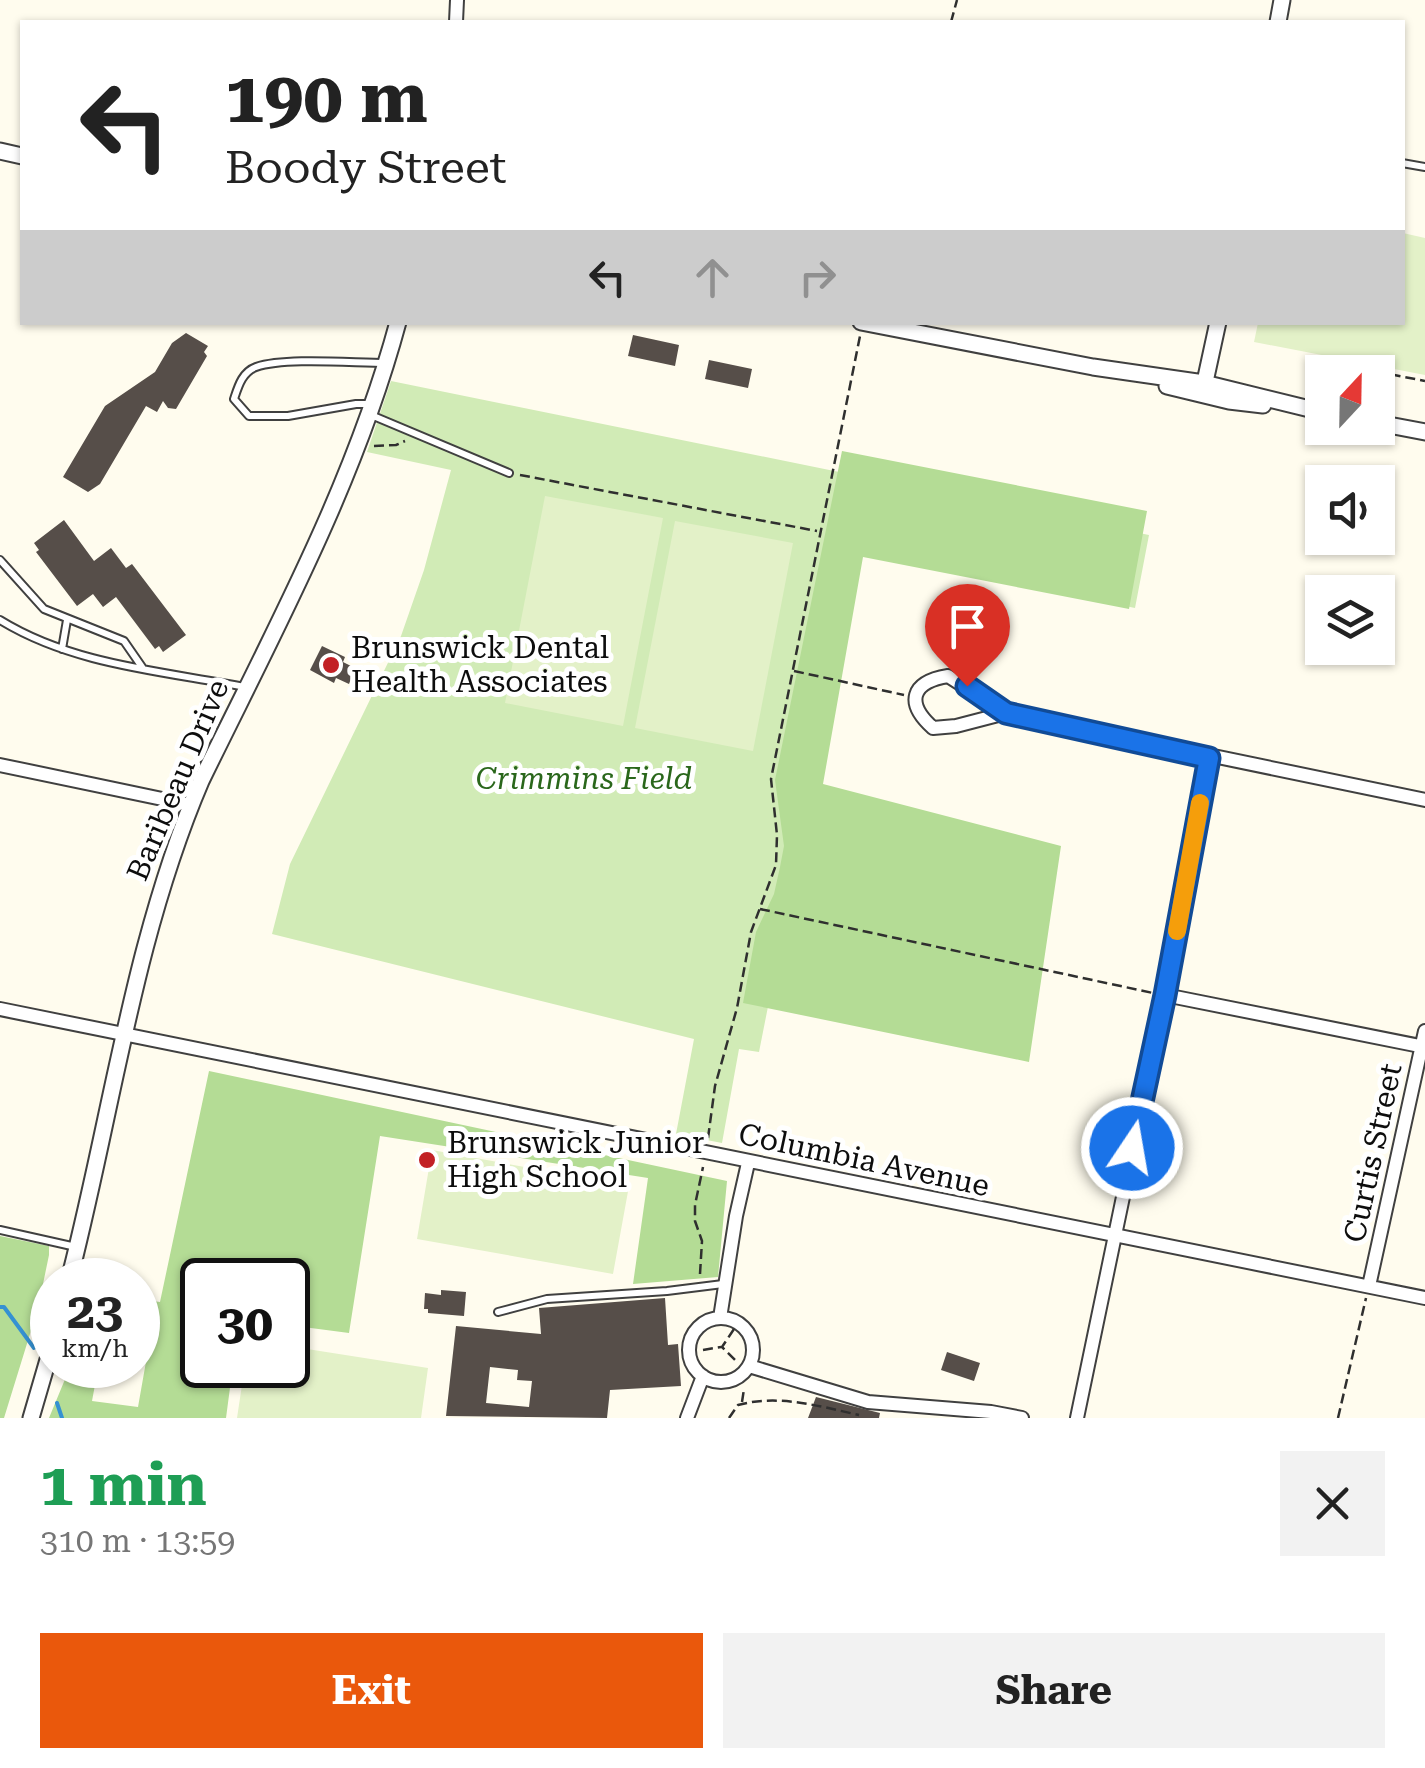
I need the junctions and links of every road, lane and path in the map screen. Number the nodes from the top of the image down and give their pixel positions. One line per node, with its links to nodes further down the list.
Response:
1 (397, 325): 4 (street, Baribeau Drive)
2 (1217, 325): 7 (street)
3 (861, 329): 7 (street); 15 (path)
4 (387, 363): 9 (street, Baribeau Drive); 9 (lane)
5 (1395, 376): 6 (path)
6 (1425, 382)
7 (1203, 389): 8 (street)
8 (1305, 408)
9 (373, 410): 12 (lane); 22 (street, Baribeau Drive)
10 (1395, 426): 11 (street)
11 (1425, 432)
12 (418, 435): 13 (path); 14 (lane)
13 (373, 446)
14 (509, 473): 15 (path)
15 (819, 532): 21 (path)
16 (0, 560): 18 (lane)
17 (0, 620): 19 (lane)
18 (68, 620): 19 (lane); 20 (lane)
19 (62, 648): 20 (lane)
20 (142, 668): 22 (lane)
21 (793, 671): 23 (path); 29 (path)
22 (246, 688): 28 (street, Baribeau Drive)
23 (915, 698): 24 (street); 24 (street)
24 (1006, 713): 25 (street)
25 (1209, 758): 27 (street); 30 (street)
26 (0, 766): 28 (street)
27 (1425, 800)
28 (191, 804): 33 (street, Baribeau Drive)
29 (760, 909): 30 (path); 35 (path)
30 (1165, 995): 34 (street); 39 (street)
31 (0, 1009): 33 (street, Columbia Avenue)
32 (1425, 1031): 34 (street, Curtis Street)
33 (125, 1033): 36 (street, Columbia Avenue); 40 (street, Baribeau Drive)
34 (1423, 1047): 44 (street, Curtis Street)
35 (708, 1138)
36 (748, 1163): 39 (street, Columbia Avenue); 42 (street)
37 (702, 1167): 43 (path)
38 (0, 1230): 40 (lane)
39 (1113, 1236): 44 (street, Columbia Avenue); 61 (street)
40 (78, 1248): 41 (street, Baribeau Drive)
41 (75, 1258)
42 (724, 1284): 43 (lane); 47 (street)
43 (701, 1286): 46 (lane)
44 (1369, 1286): 45 (street, Columbia Avenue); 62 (path)
45 (1425, 1298)
46 (498, 1312)
47 (720, 1318): 51 (street); 52 (street)
48 (734, 1329): 49 (path)
49 (722, 1347): 50 (path); 51 (path)
50 (703, 1350)
51 (746, 1367): 52 (street); 60 (street)
52 (704, 1376): 58 (street)
53 (40, 1388): 57 (street)
54 (744, 1389): 55 (path)
55 (741, 1404): 56 (path); 59 (path)
56 (865, 1416)
57 (32, 1418)
58 (687, 1418)
59 (729, 1418)
60 (1022, 1418)
61 (1077, 1418)
62 (1338, 1418)

